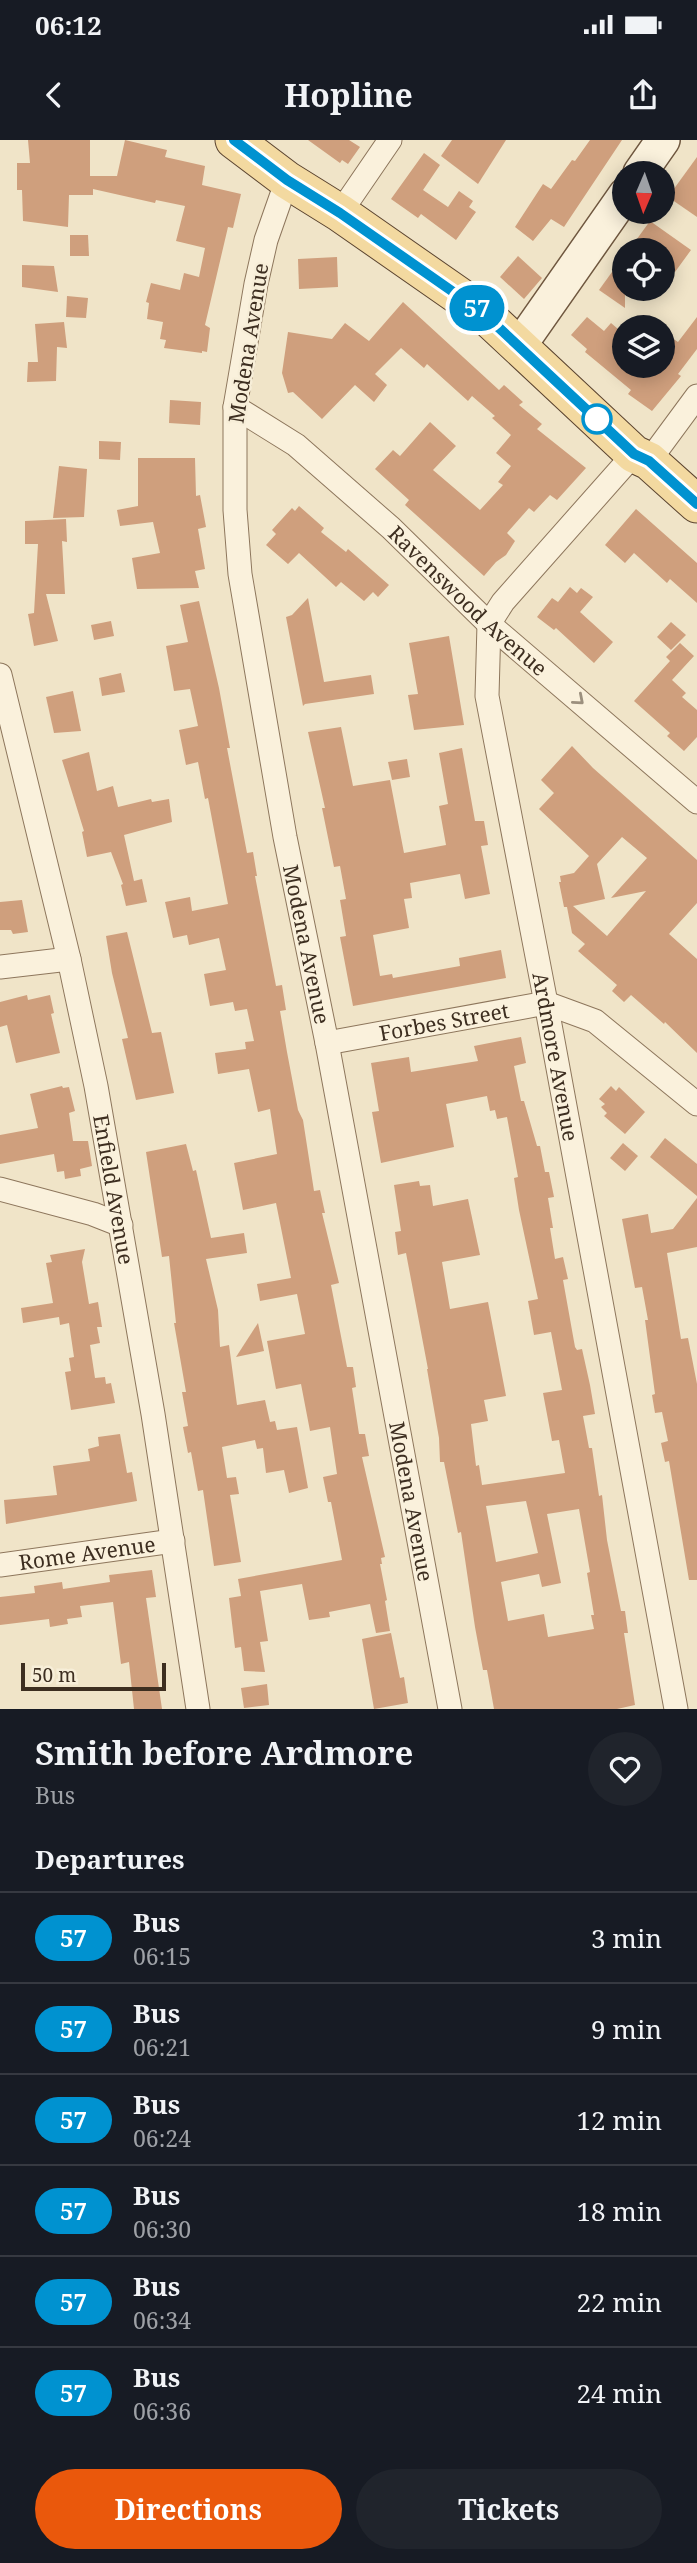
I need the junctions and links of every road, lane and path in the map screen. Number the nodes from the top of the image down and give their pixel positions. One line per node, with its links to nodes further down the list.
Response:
1 (234, 140): 5 (main road)
2 (390, 140): 6 (street)
3 (663, 140): 4 (street)
4 (648, 161)
5 (287, 180): 6 (main road); 10 (street, Modena Avenue)
6 (340, 213): 8 (main road)
7 (612, 214): 8 (street)
8 (520, 345): 11 (main road)
9 (697, 396): 11 (street)
10 (235, 407): 13 (street, Ravenswood Avenue); 19 (street, Modena Avenue)
11 (642, 457): 12 (main road); 13 (street)
12 (697, 504)
13 (489, 624): 15 (street, Ravenswood Avenue, one-way to 15); 18 (street, Ardmore Avenue)
14 (0, 675): 16 (street, Enfield Avenue)
15 (697, 802)
16 (69, 959): 17 (street); 22 (street, Enfield Avenue)
17 (0, 967)
18 (546, 1003): 19 (street, Forbes Street); 20 (street); 27 (street, Ardmore Avenue)
19 (327, 1043): 26 (street, Modena Avenue)
20 (697, 1104)
21 (0, 1189): 22 (street)
22 (121, 1225): 23 (street, Enfield Avenue)
23 (173, 1541): 24 (street, Rome Avenue); 25 (street, Enfield Avenue)
24 (0, 1565)
25 (198, 1709)
26 (450, 1709)
27 (676, 1709)

